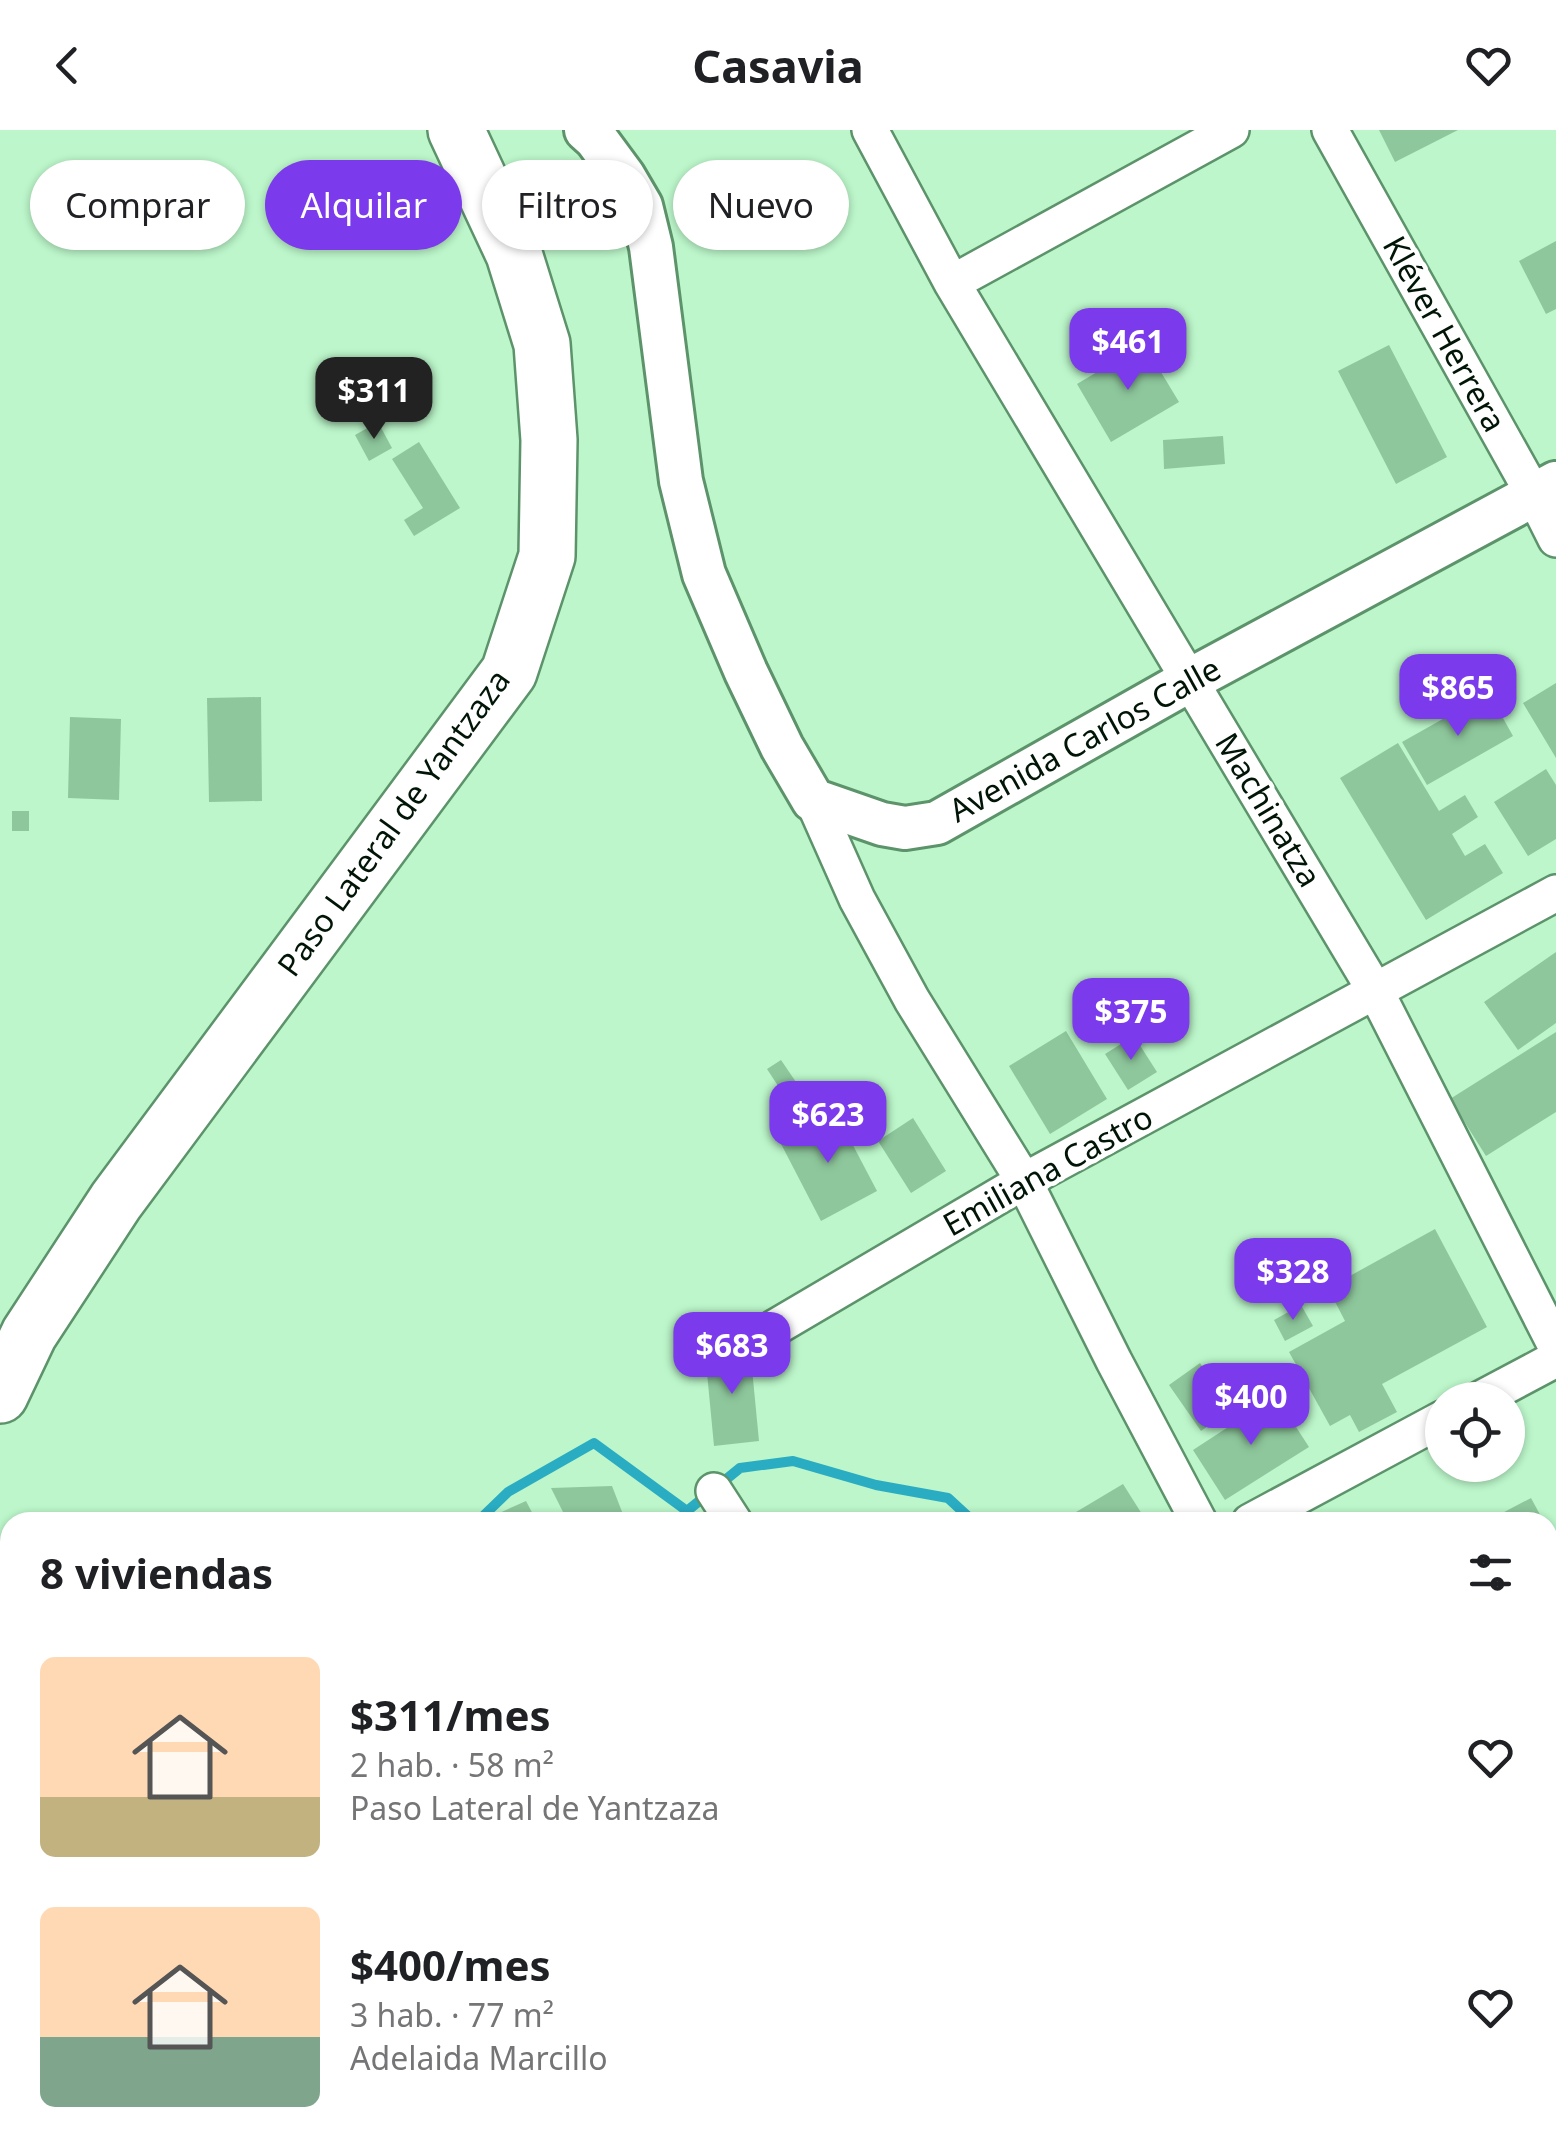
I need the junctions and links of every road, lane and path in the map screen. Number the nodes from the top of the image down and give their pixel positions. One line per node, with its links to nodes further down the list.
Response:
1 (586, 130): 10 (street)
2 (870, 130): 6 (street, Machinatza)
3 (1231, 130): 6 (street)
4 (1330, 130): 7 (street, Kléver Herrera)
5 (459, 131): 14 (highway, Paso Lateral de Yantzaza)
6 (952, 282): 9 (street, Machinatza)
7 (1545, 489): 8 (street, Kléver Herrera); 9 (street, Avenida Carlos Calle)
8 (1556, 540)
9 (1190, 680): 10 (street, Avenida Carlos Calle); 12 (street, Machinatza)
10 (813, 800): 13 (street)
11 (1556, 893): 12 (street, Emiliana Castro)
12 (1376, 992): 13 (street, Emiliana Castro); 16 (street, Machinatza)
13 (1024, 1181): 15 (street, Emiliana Castro); 23 (street)
14 (15, 1335): 19 (highway, Paso Lateral de Yantzaza)
15 (754, 1340)
16 (1556, 1346)
17 (1556, 1358): 18 (street)
18 (1512, 1382)
19 (0, 1395)
20 (1425, 1429): 24 (street)
21 (714, 1491): 22 (street)
22 (728, 1512)
23 (1194, 1512)
24 (1269, 1512)

